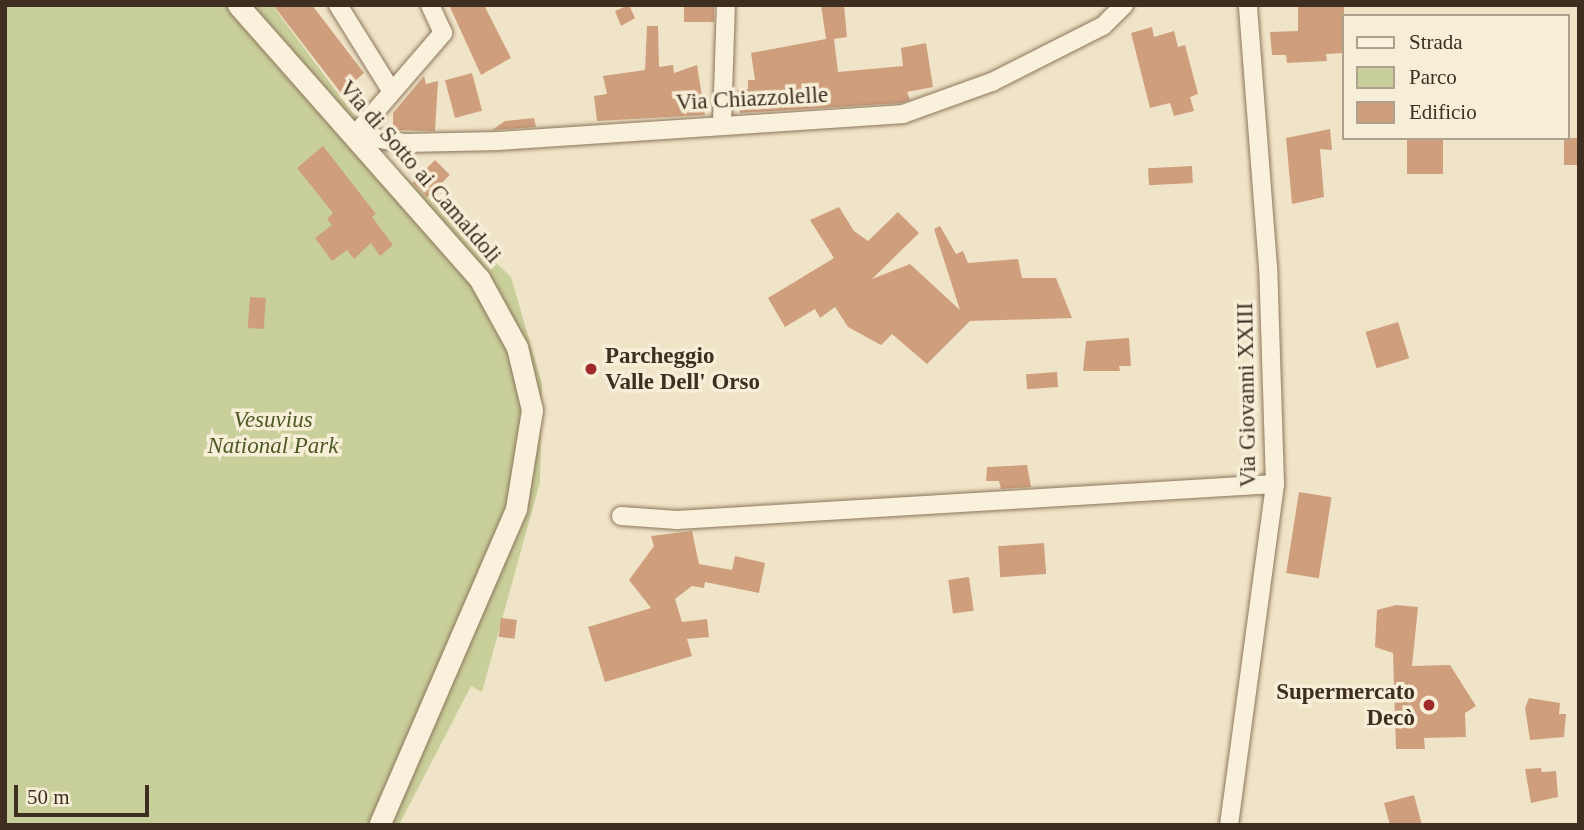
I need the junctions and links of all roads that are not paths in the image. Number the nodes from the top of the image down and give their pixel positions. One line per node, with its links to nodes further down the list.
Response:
1 (238, 5): 9 (street, Via di Sotto ai Camaldoli)
2 (338, 5): 7 (street)
3 (430, 5): 7 (street)
4 (726, 5): 8 (street)
5 (1124, 5): 8 (street, Via Chiazzolelle)
6 (1248, 5): 10 (street, Via Giovanni XXIII)
7 (391, 90): 9 (street)
8 (722, 123): 9 (street, Via Chiazzolelle)
9 (355, 135): 12 (street, Via di Sotto ai Camaldoli)
10 (1275, 484): 11 (street); 13 (street, Via Giovanni XXIII)
11 (621, 516)
12 (379, 825)
13 (1229, 825)

